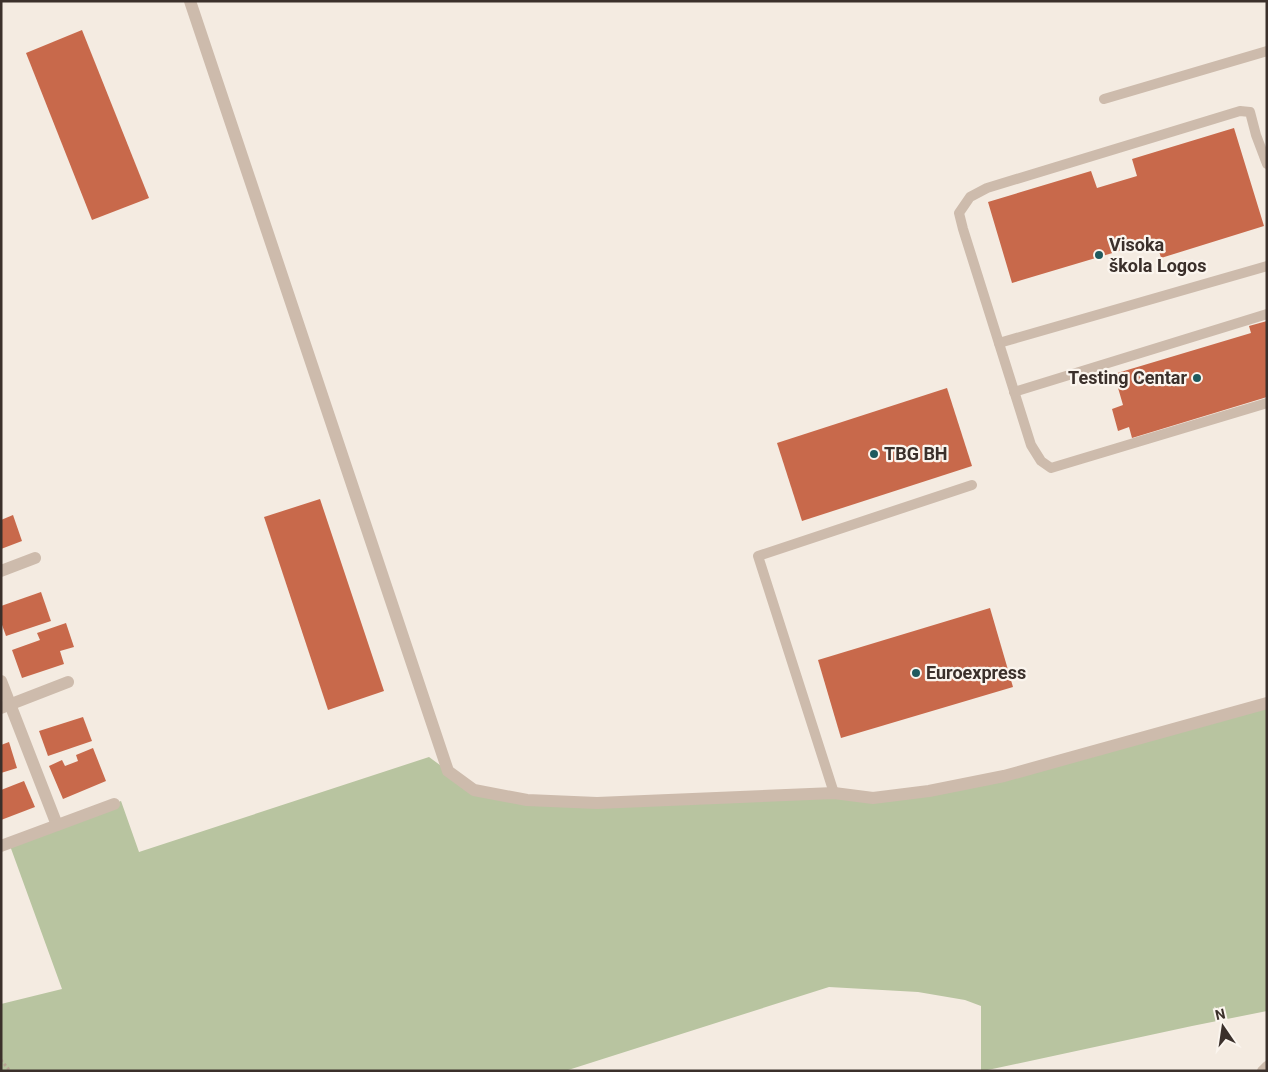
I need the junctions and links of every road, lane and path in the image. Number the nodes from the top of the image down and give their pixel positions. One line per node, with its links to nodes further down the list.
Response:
1 (190, 1): 17 (street)
2 (1267, 51): 3 (lane)
3 (1104, 99)
4 (1267, 164): 7 (lane)
5 (1267, 266): 7 (lane)
6 (1267, 314): 8 (lane)
7 (999, 343): 8 (lane)
8 (1014, 392): 9 (lane)
9 (1267, 403)
10 (972, 485): 17 (lane)
11 (35, 558): 12 (street)
12 (1, 571)
13 (1, 681): 16 (street)
14 (68, 682): 16 (street)
15 (1267, 703): 17 (street)
16 (5, 706): 19 (street)
17 (834, 793)
18 (114, 804): 19 (street)
19 (56, 825): 20 (street)
20 (1, 846)
21 (1, 1060): 23 (path)
22 (1267, 1066): 24 (lane)
23 (10, 1071)
24 (1262, 1071)

